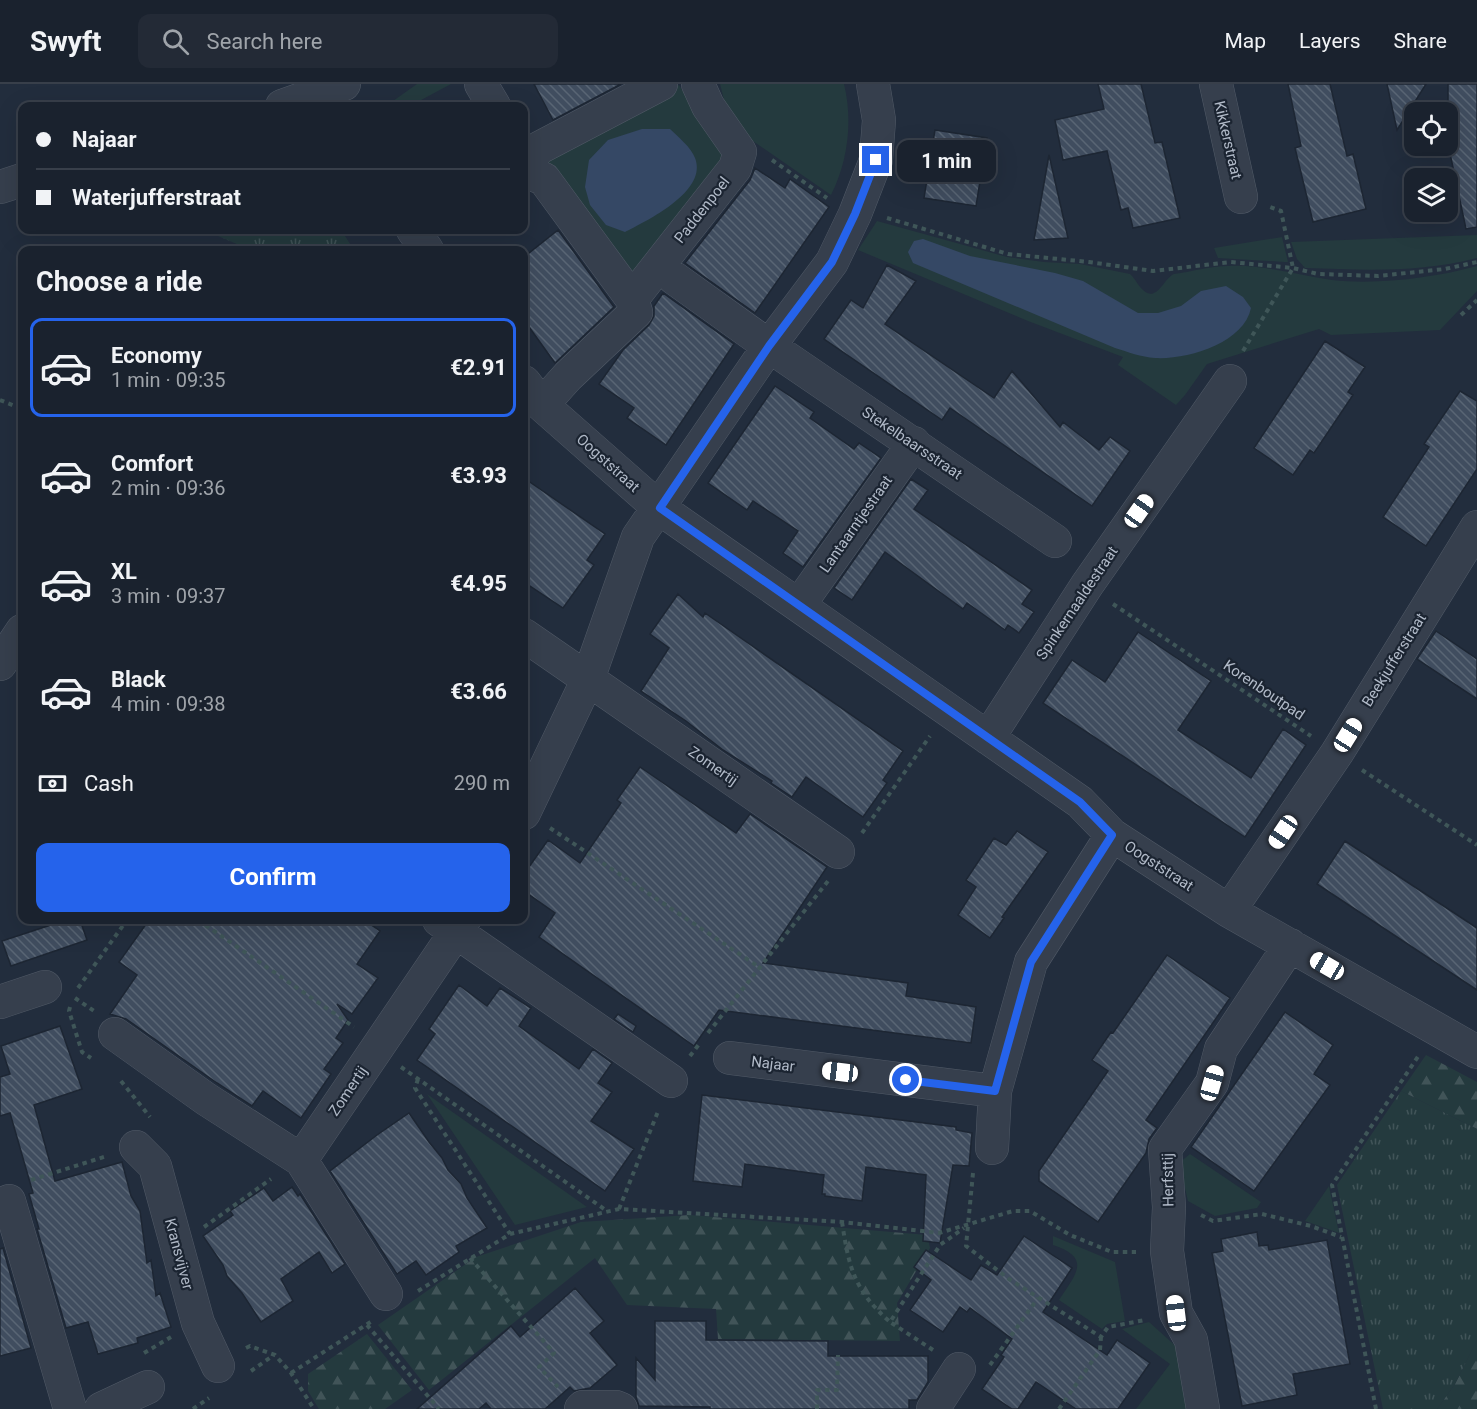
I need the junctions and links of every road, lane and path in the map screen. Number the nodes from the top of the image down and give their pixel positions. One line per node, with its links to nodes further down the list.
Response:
1 (481, 84): 8 (street)
2 (661, 84): 10 (street)
3 (698, 84): 9 (street)
4 (873, 84): 15 (street)
5 (1216, 84): 14 (street, Kikkerstraat)
6 (334, 94): 7 (street)
7 (299, 102)
8 (492, 102)
9 (740, 152): 15 (path); 19 (street, Paddenpoel)
10 (528, 160)
11 (528, 173): 19 (street)
12 (18, 181): 13 (street)
13 (0, 187)
14 (1241, 197): 17 (path)
15 (855, 214): 17 (path); 22 (street)
16 (1477, 262): 17 (path)
17 (1293, 268): 23 (path)
18 (674, 278): 22 (street, Stekelbaarsstraat)
19 (632, 299): 24 (street, Paddenpoel)
20 (1477, 300): 21 (path)
21 (1461, 315)
22 (769, 346): 27 (street, Stekelbaarsstraat); 28 (street)
23 (1230, 381): 31 (street, Spinkernaaldestraat)
24 (533, 393): 28 (street, Oogststraat)
25 (0, 400): 26 (path)
26 (18, 409)
27 (914, 444): 30 (street, Stekelbaarsstraat); 32 (street, Lantaarntjestraat)
28 (660, 508): 32 (street, Oogststraat); 36 (street)
29 (1477, 527): 39 (street, Beekjufferstraat)
30 (1054, 541)
31 (1087, 585): 38 (street, Spinkernaaldestraat); 39 (path, Korenboutpad)
32 (799, 605): 37 (street, Oogststraat)
33 (18, 636): 35 (street)
34 (528, 638): 36 (street, Zomertij)
35 (0, 664)
36 (588, 679): 40 (street); 44 (street, Zomertij)
37 (948, 710): 38 (street, Oogststraat); 44 (path)
38 (988, 738): 42 (street, Oogststraat)
39 (1337, 753): 43 (path, Korenboutpad); 45 (street, Beekjufferstraat)
40 (528, 804)
41 (528, 815): 50 (path)
42 (1112, 835): 45 (street, Oogststraat); 60 (street)
43 (1477, 845)
44 (843, 855): 50 (path)
45 (1229, 911): 49 (street, Oogststraat)
46 (125, 924): 54 (path)
47 (204, 924): 55 (path)
48 (453, 924): 55 (street, Zomertij); 59 (street, Zomertij)
49 (1290, 945): 53 (street, Oogststraat); 65 (street, Herfsttij)
50 (759, 967): 59 (path)
51 (45, 987): 52 (street)
52 (0, 1002)
53 (1437, 1030): 56 (street, Oogststraat); 72 (path)
54 (115, 1034): 63 (street)
55 (378, 1047): 58 (path); 63 (street, Zomertij)
56 (1477, 1052)
57 (730, 1058): 60 (street, Najaar)
58 (418, 1079): 67 (path); 70 (path)
59 (671, 1081): 66 (path)
60 (995, 1091): 62 (street)
61 (136, 1147): 64 (path); 71 (street, Kransvijver)
62 (992, 1148): 69 (path)
63 (301, 1160): 71 (path); 76 (street)
64 (18, 1191): 89 (street)
65 (1169, 1207): 72 (path); 73 (street, Herfsttij)
66 (619, 1209): 67 (path); 68 (path)
67 (607, 1211): 70 (path)
68 (842, 1222): 69 (path); 78 (path)
69 (967, 1226): 73 (path); 75 (path); 78 (path)
70 (510, 1234): 74 (path)
71 (175, 1237): 83 (street, Kransvijver)
72 (1342, 1237): 97 (path)
73 (1167, 1251): 77 (street, Herfsttij)
74 (470, 1258): 76 (path); 87 (path)
75 (1038, 1298): 80 (path); 84 (path)
76 (391, 1302): 79 (path)
77 (1176, 1313): 80 (path); 96 (street, Herfsttij)
78 (890, 1322): 84 (path)
79 (367, 1325): 85 (path); 91 (path)
80 (1101, 1337): 95 (path)
81 (275, 1355): 85 (path)
82 (838, 1355): 93 (path)
83 (218, 1366)
84 (959, 1369): 94 (street)
85 (291, 1373): 90 (path)
86 (148, 1387): 88 (street)
87 (572, 1400): 92 (street)
88 (112, 1407)
89 (69, 1409)
90 (314, 1409)
91 (439, 1409)
92 (621, 1409)
93 (817, 1409)
94 (933, 1409)
95 (1059, 1409)
96 (1203, 1409)
97 (1376, 1409)

